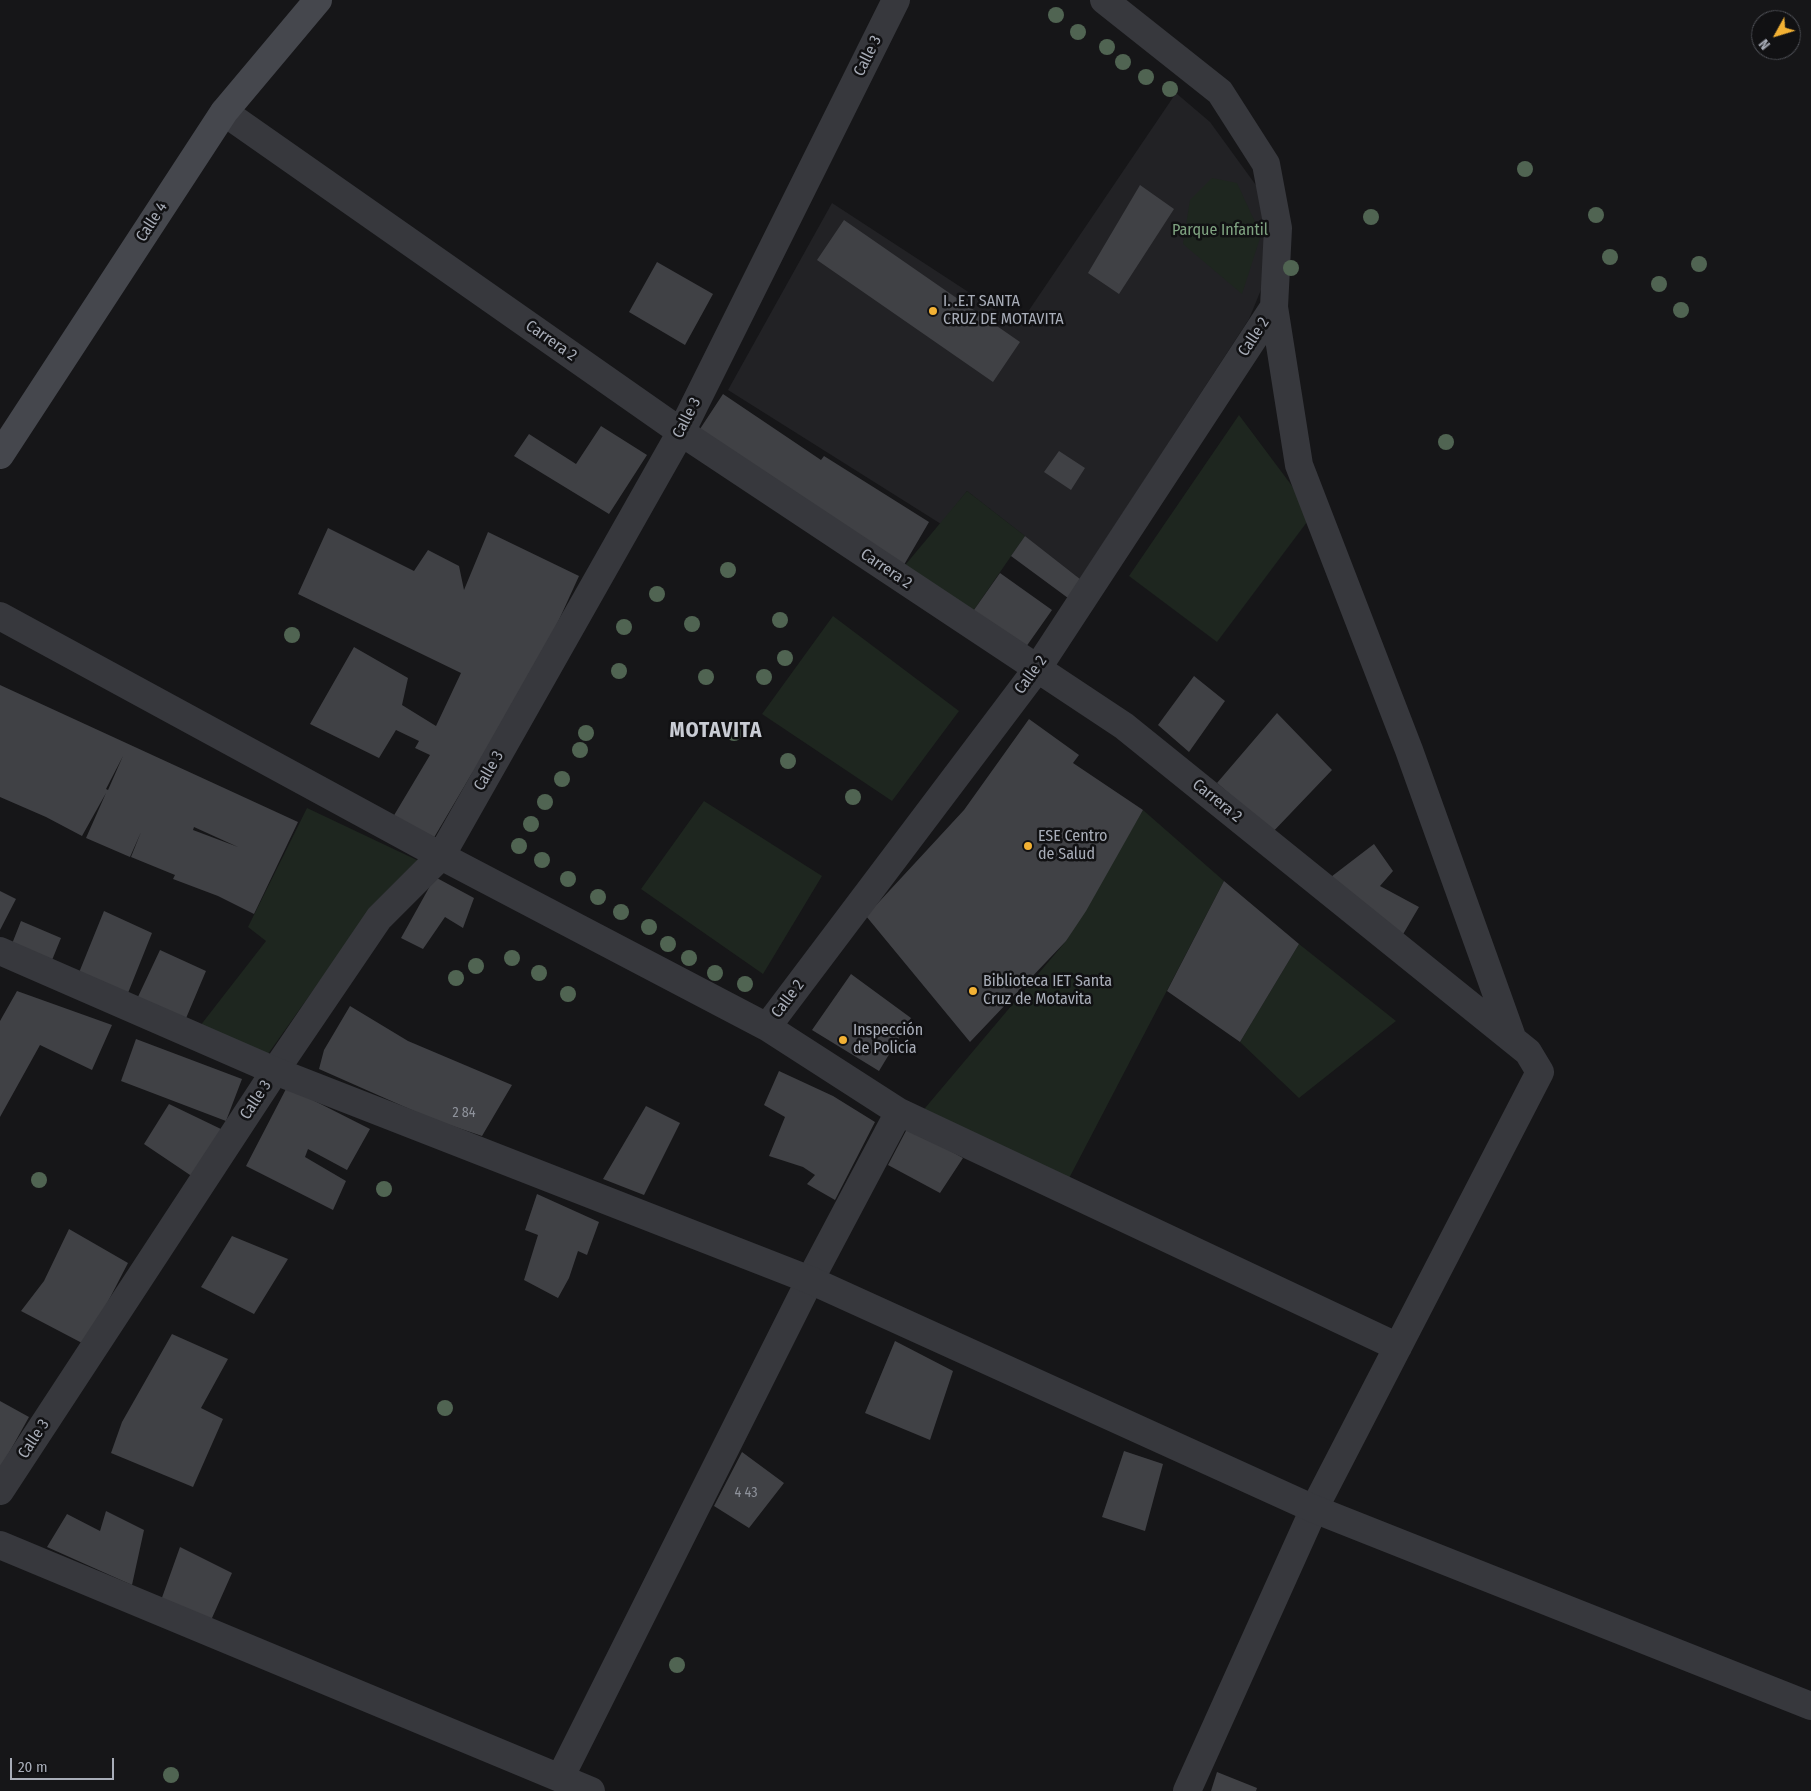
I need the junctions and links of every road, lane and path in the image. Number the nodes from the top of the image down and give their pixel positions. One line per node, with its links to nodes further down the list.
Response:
1 (318, 0): 4 (main road, Calle 4)
2 (896, 0): 6 (street, Calle 3)
3 (1104, 0): 5 (street)
4 (224, 112): 6 (street, Carrera 2); 7 (main road, Calle 4)
5 (1274, 307): 9 (street, Calle 2); 13 (street)
6 (681, 432): 9 (street, Carrera 2); 10 (street, Calle 3)
7 (0, 455)
8 (0, 616): 10 (street)
9 (1037, 669): 12 (street, Calle 2); 13 (street, Carrera 2)
10 (441, 856): 12 (street); 14 (street, Calle 3)
11 (0, 951): 14 (street)
12 (767, 1027): 15 (street)
13 (1521, 1046): 17 (street)
14 (275, 1071): 16 (street); 18 (street, Calle 3)
15 (899, 1112): 16 (street); 17 (street)
16 (810, 1280): 19 (street); 22 (street)
17 (1398, 1347): 19 (street)
18 (0, 1492)
19 (1314, 1509): 21 (street); 24 (street)
20 (0, 1545): 22 (street)
21 (1811, 1706)
22 (560, 1778): 23 (street)
23 (591, 1791)
24 (1187, 1791)

